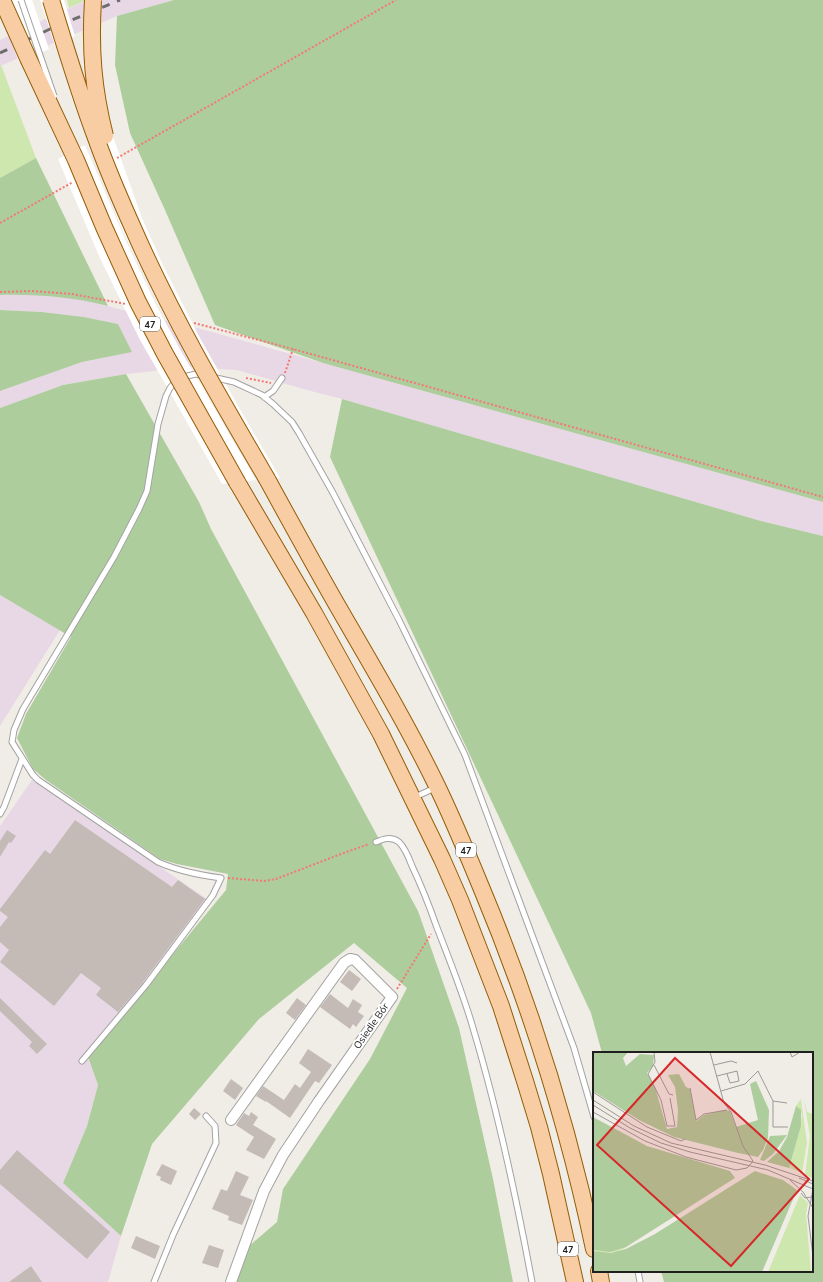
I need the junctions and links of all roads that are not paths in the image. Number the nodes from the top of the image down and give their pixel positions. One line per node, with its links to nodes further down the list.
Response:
1 (2, 0): 7 (main road, 47, bridge)
2 (21, 0): 5 (lane, bridge)
3 (51, 0): 8 (main road, bridge)
4 (93, 0): 8 (main road, 47, bridge)
5 (56, 102)
6 (61, 115): 7 (lane, bridge)
7 (76, 160): 13 (main road, 47, bridge)
8 (117, 191): 12 (main road, 47, bridge)
9 (282, 378): 10 (lane)
10 (264, 397): 11 (lane); 17 (lane)
11 (22, 759): 14 (lane); 16 (lane)
12 (438, 786): 13 (lane); 20 (main road, 47)
13 (413, 798): 26 (main road, 47)
14 (0, 814)
15 (376, 842): 25 (lane)
16 (82, 1061)
17 (593, 1114)
18 (206, 1116): 23 (lane)
19 (231, 1120): 24 (street, Osiedle Bór)
20 (593, 1245)
21 (598, 1272): 27 (main road)
22 (638, 1272): 28 (lane)
23 (154, 1282)
24 (231, 1282)
25 (532, 1282)
26 (574, 1282)
27 (601, 1282)
28 (640, 1282)

